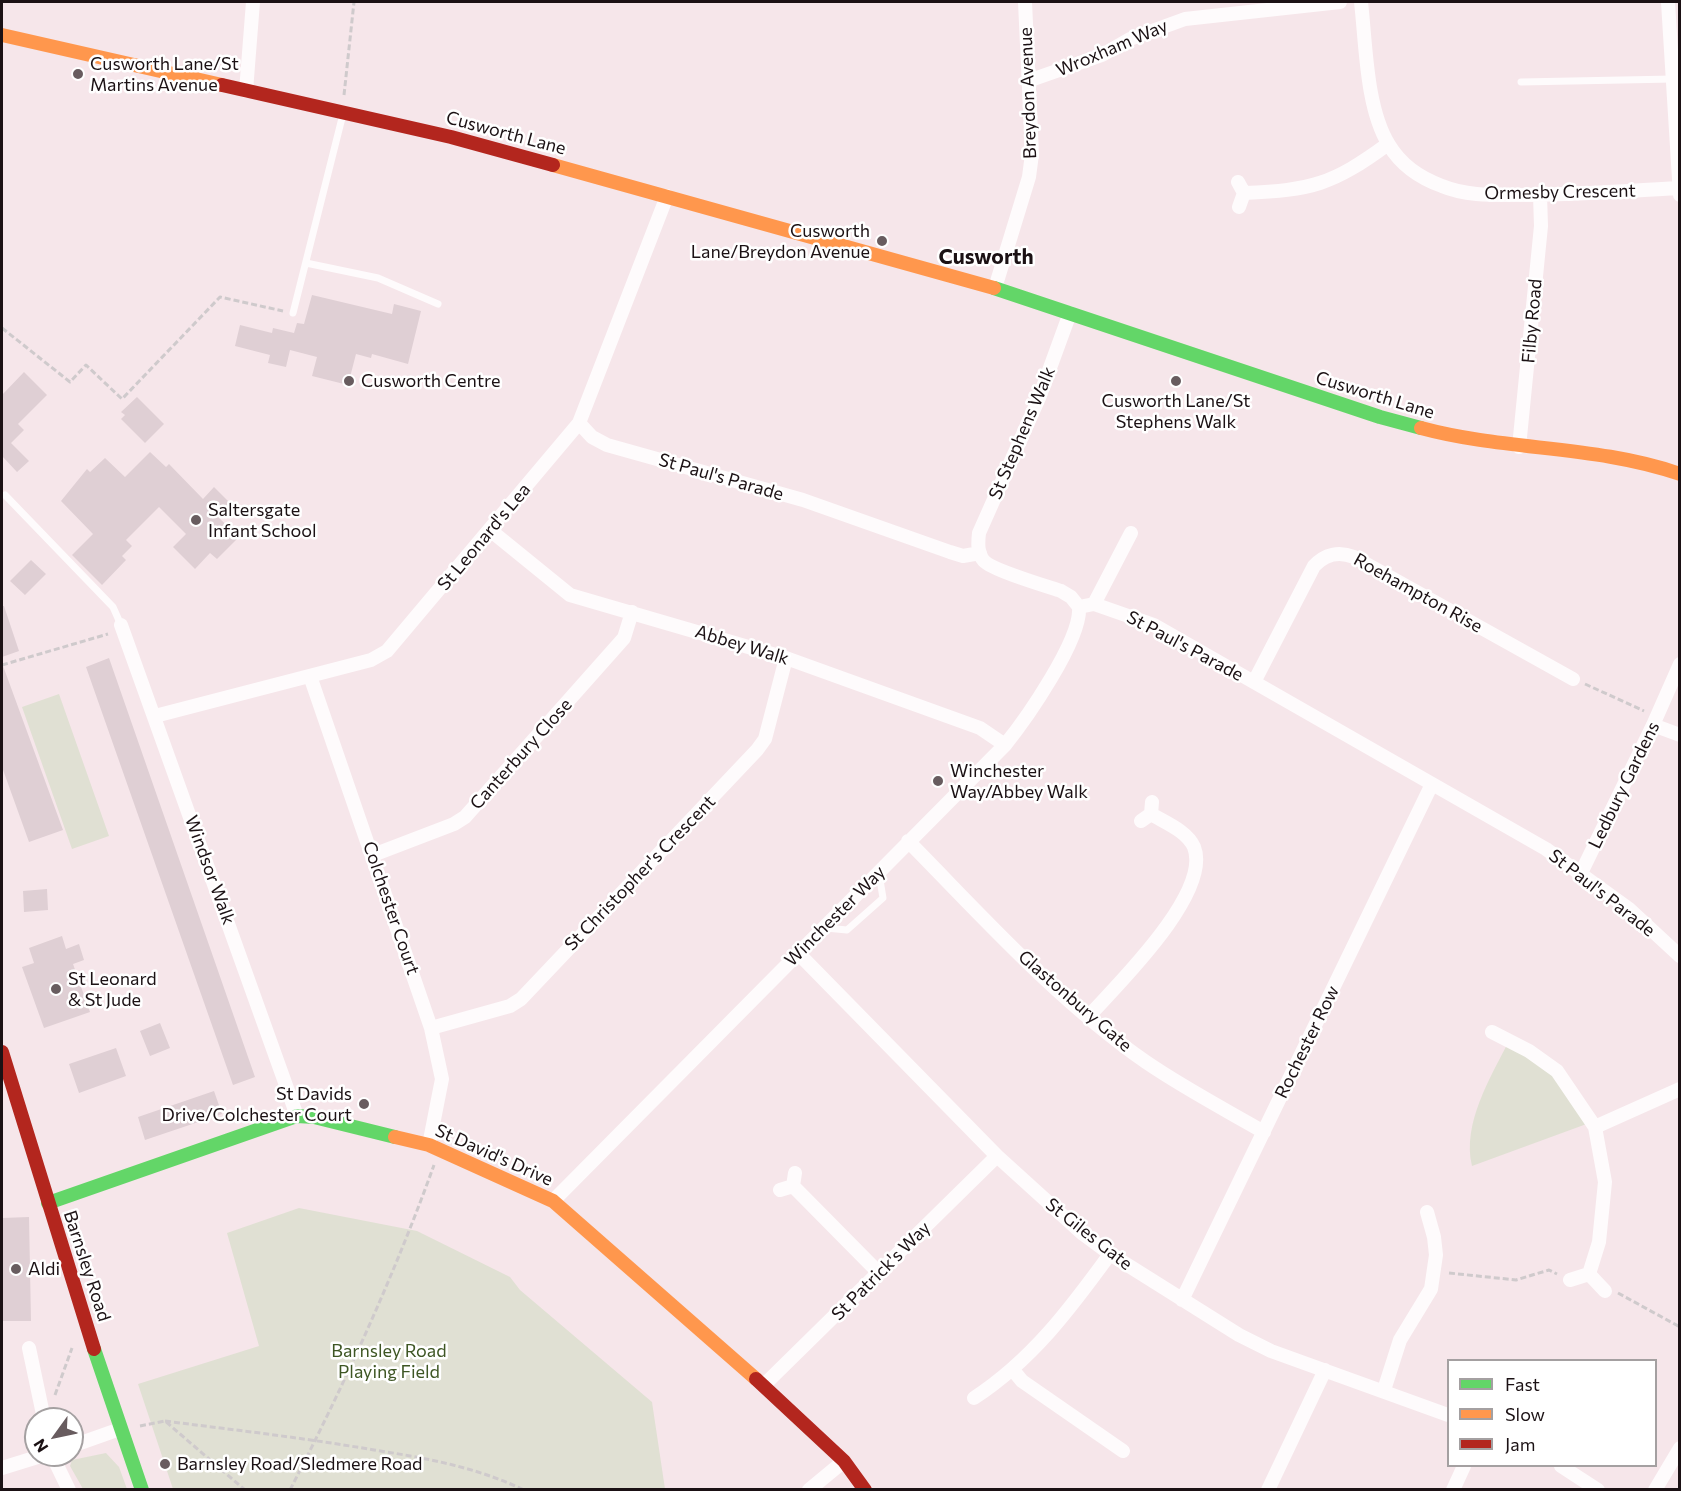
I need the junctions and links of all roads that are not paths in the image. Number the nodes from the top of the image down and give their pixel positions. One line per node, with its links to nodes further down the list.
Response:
1 (253, 2): 10 (street)
2 (1025, 2): 8 (street, Breydon Avenue)
3 (1340, 2): 8 (street, Wroxham Way)
4 (1361, 2): 12 (street, Ormesby Crescent)
5 (1668, 2): 7 (street)
6 (2, 35): 10 (main road, Cusworth Lane)
7 (1673, 79): 9 (lane); 13 (street)
8 (1028, 81): 19 (street, Breydon Avenue)
9 (1521, 82)
10 (246, 91): 11 (main road, Cusworth Lane)
11 (344, 112): 16 (main road, Cusworth Lane); 18 (lane)
12 (1388, 144): 14 (street, Ormesby Crescent); 17 (street)
13 (1679, 188): 14 (street, Ormesby Crescent); 15 (street)
14 (1540, 195): 24 (street, Filby Road)
15 (1680, 195)
16 (667, 196): 19 (main road, Cusworth Lane); 23 (street, St Leonard's Lea)
17 (1239, 207)
18 (306, 263): 20 (lane); 21 (lane)
19 (995, 288): 22 (main road, Cusworth Lane)
20 (438, 304)
21 (293, 313)
22 (1070, 313): 24 (main road, Cusworth Lane); 29 (street, St Stephens Walk)
23 (579, 423): 27 (street, St Leonard's Lea); 29 (street, St Paul's Parade)
24 (1519, 447): 25 (main road, Cusworth Lane)
25 (1680, 474)
26 (5, 495): 33 (lane)
27 (490, 530): 32 (street, Abbey Walk); 36 (street, St Leonard's Lea)
28 (1131, 533): 30 (street)
29 (980, 553): 31 (street)
30 (1094, 604): 31 (street); 38 (street, St Paul's Parade)
31 (1079, 607): 42 (street, Winchester Way)
32 (632, 612): 34 (street, Abbey Walk); 46 (street, Canterbury Close)
33 (122, 627): 39 (street, Windsor Walk)
34 (786, 658): 42 (street, Abbey Walk); 53 (street, St Christopher's Crescent)
35 (1680, 664): 40 (street, Ledbury Gardens)
36 (310, 676): 39 (street, St Leonard's Lea); 46 (street, Colchester Court)
37 (1573, 679): 38 (street, Roehampton Rise)
38 (1254, 682): 43 (street, St Paul's Parade)
39 (155, 716): 57 (street, Windsor Walk)
40 (1655, 721): 41 (street); 48 (street, Ledbury Gardens)
41 (1680, 735)
42 (1005, 745): 45 (street, Winchester Way)
43 (1432, 784): 48 (street, St Paul's Parade); 59 (street, Rochester Row)
44 (1148, 813): 52 (street)
45 (909, 841): 47 (street, Winchester Way); 52 (street, Glastonbury Gate)
46 (373, 855): 53 (street, Colchester Court)
47 (879, 871): 49 (street, Winchester Way); 49 (lane)
48 (1581, 873): 51 (street, St Paul's Parade)
49 (822, 928): 50 (street, Winchester Way)
50 (798, 953): 61 (street, St Giles Gate); 63 (street, Winchester Way)
51 (1680, 956)
52 (1088, 1017): 59 (street, Glastonbury Gate)
53 (431, 1028): 60 (street, Colchester Court)
54 (1492, 1032): 58 (street)
55 (2, 1052): 64 (main road, Barnsley Road)
56 (1680, 1089): 58 (street)
57 (297, 1116): 60 (main road, St David's Drive); 64 (main road, St David's Drive)
58 (1595, 1127): 68 (street)
59 (1264, 1131): 71 (street, Rochester Row)
60 (435, 1147): 63 (main road, St David's Drive)
61 (998, 1156): 66 (street, St Giles Gate); 67 (street, St Patrick's Way)
62 (789, 1183): 67 (street)
63 (553, 1201): 75 (main road, St David's Drive)
64 (48, 1203): 80 (main road, Barnsley Road)
65 (1426, 1212): 76 (street)
66 (1110, 1254): 71 (street, St Giles Gate); 73 (street)
67 (879, 1273): 75 (street, St Patrick's Way)
68 (1589, 1274): 69 (street); 70 (street)
69 (1569, 1280)
70 (1605, 1291)
71 (1182, 1300): 74 (street, St Giles Gate)
72 (29, 1348): 78 (street)
73 (1013, 1370): 77 (street); 83 (street)
74 (1325, 1370): 76 (street, St Giles Gate); 94 (street)
75 (764, 1385): 85 (main road, St David's Drive)
76 (1384, 1390): 79 (street, St Giles Gate)
77 (974, 1398)
78 (41, 1407)
79 (1447, 1414)
80 (120, 1429): 81 (street); 91 (main road, Barnsley Road)
81 (84, 1442)
82 (1680, 1448): 97 (street)
83 (1123, 1451)
84 (24, 1461): 89 (street)
85 (844, 1461): 92 (street); 93 (main road, St David's Drive)
86 (58, 1467): 90 (street)
87 (1464, 1467): 95 (street)
88 (1563, 1467): 96 (street)
89 (2, 1468)
90 (69, 1490)
91 (142, 1490)
92 (809, 1490)
93 (865, 1490)
94 (1268, 1490)
95 (1453, 1490)
96 (1598, 1490)
97 (1655, 1490)

